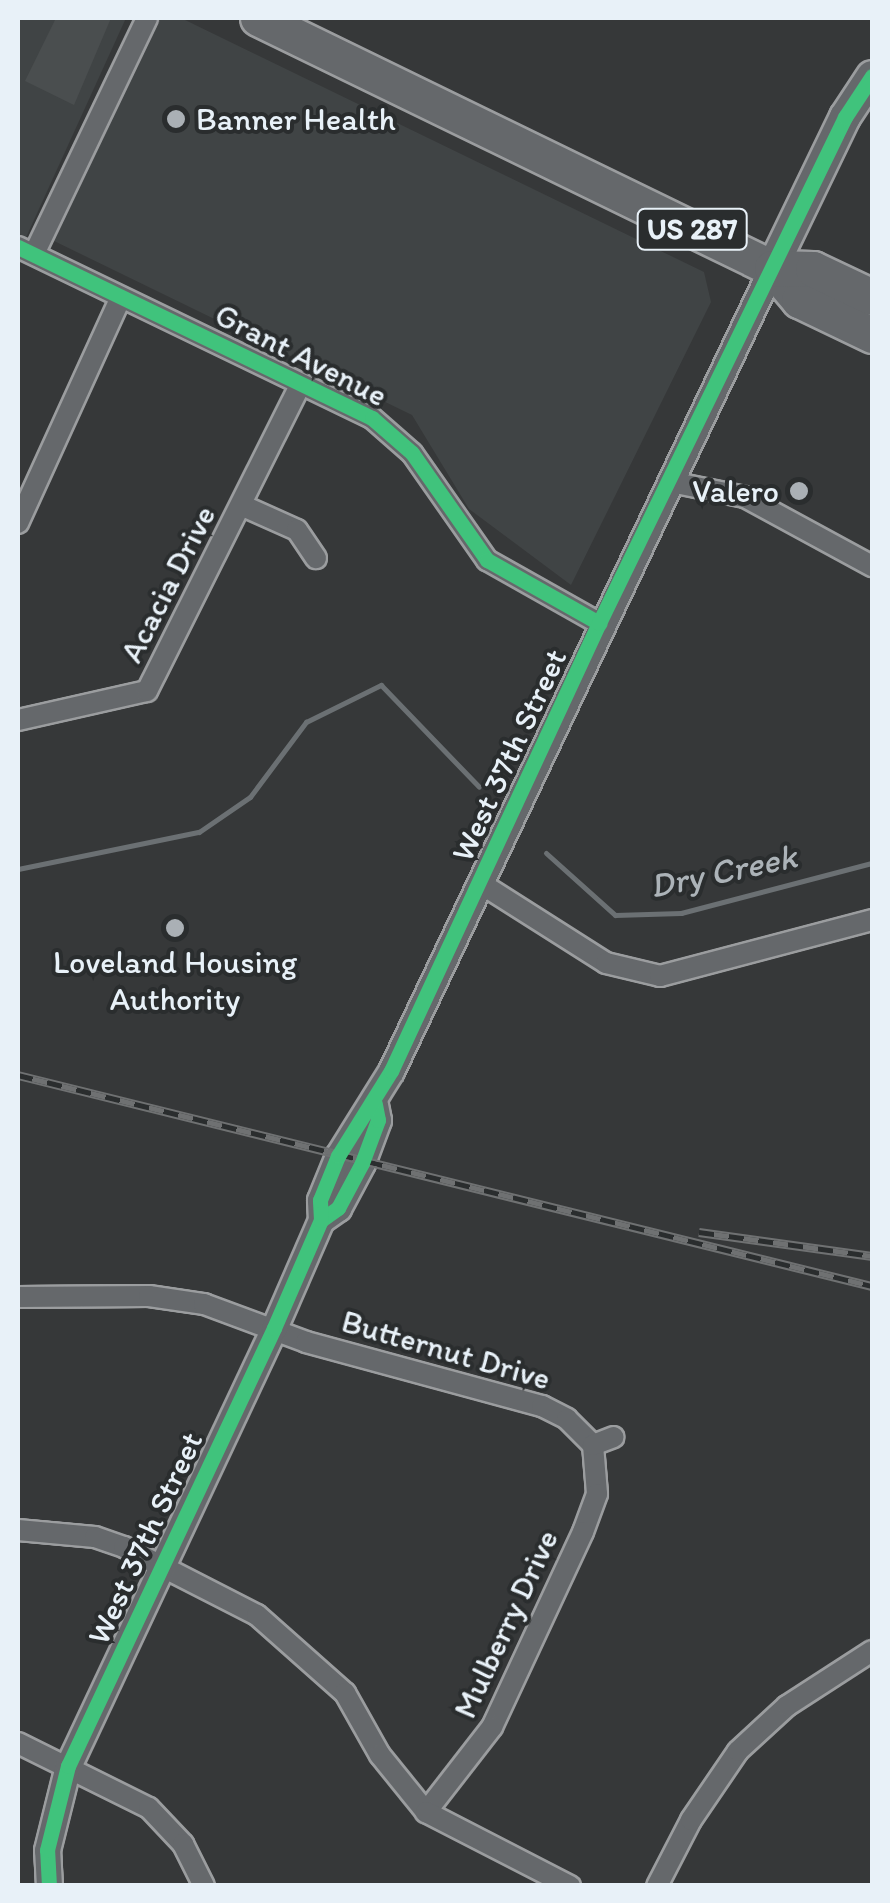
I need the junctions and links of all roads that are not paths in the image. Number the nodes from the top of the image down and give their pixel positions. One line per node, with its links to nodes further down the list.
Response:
1 (147, 18): 4 (street)
2 (258, 18): 5 (highway, US 287)
3 (872, 76): 5 (main road)
4 (26, 250): 6 (street, Grant Avenue)
5 (772, 268): 7 (highway, US 287); 8 (highway, US 287); 10 (street, West 37th Street)
6 (121, 297): 9 (street, Grant Avenue); 12 (street)
7 (872, 297)
8 (872, 335)
9 (300, 384): 11 (street, Acacia Drive); 15 (street, Grant Avenue)
10 (671, 482): 14 (street); 15 (street, West 37th Street)
11 (241, 505): 13 (street); 16 (street, Acacia Drive)
12 (18, 524)
13 (316, 558)
14 (872, 566)
15 (599, 624): 17 (street, West 37th Street)
16 (18, 720)
17 (480, 883): 18 (street); 20 (street, West 37th Street)
18 (872, 920)
19 (18, 1297): 20 (street, Butternut Drive)
20 (274, 1328): 22 (street, Butternut Drive); 24 (street, West 37th Street)
21 (614, 1437): 22 (street)
22 (593, 1445): 28 (street, Mulberry Drive)
23 (18, 1530): 24 (street)
24 (162, 1566): 27 (street, West 37th Street); 28 (street)
25 (872, 1651): 32 (street)
26 (18, 1743): 27 (street)
27 (68, 1766): 29 (street, West 37th Street); 30 (street)
28 (426, 1812): 31 (street)
29 (49, 1886)
30 (204, 1886)
31 (570, 1886)
32 (658, 1886)

